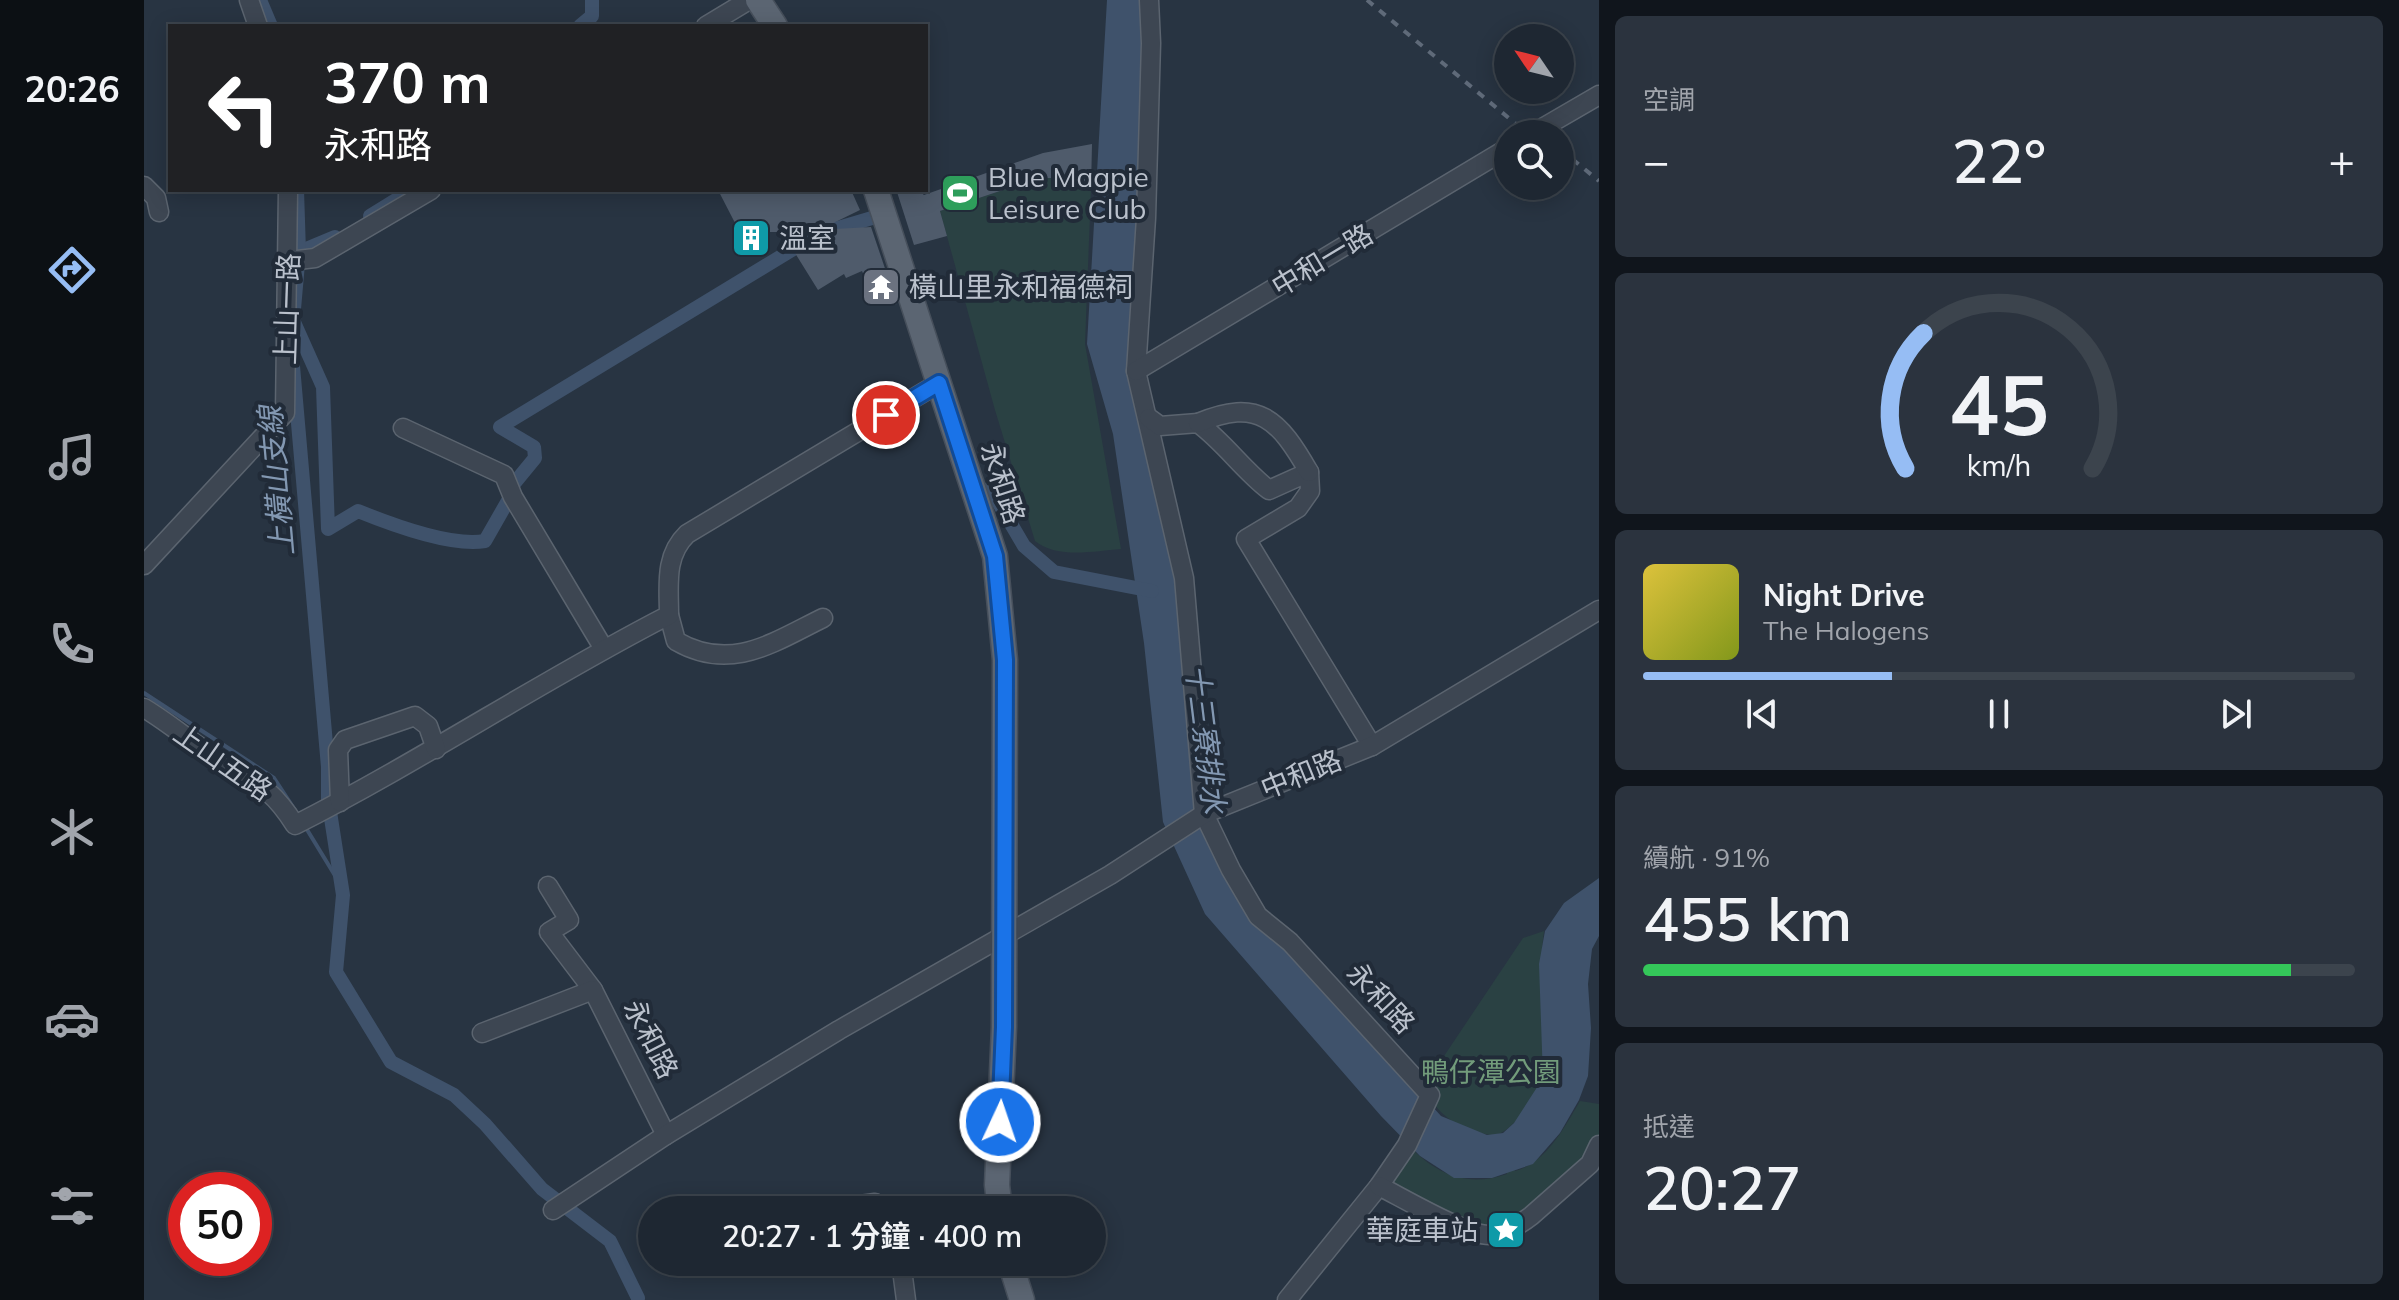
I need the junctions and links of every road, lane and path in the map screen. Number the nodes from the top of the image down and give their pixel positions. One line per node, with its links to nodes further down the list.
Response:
1 (749, 0): 6 (street)
2 (758, 0): 7 (main road)
3 (1149, 0): 17 (street)
4 (254, 1): 5 (street)
5 (258, 24)
6 (709, 24)
7 (774, 24)
8 (1599, 95): 9 (street)
9 (1556, 120)
10 (1494, 156): 17 (street, 中和一路)
11 (144, 186): 15 (street)
12 (288, 192): 16 (street, 上山一路)
13 (428, 192): 16 (street)
14 (877, 192): 18 (main road, 永和路)
15 (159, 212)
16 (291, 261): 23 (street, 上山一路)
17 (1136, 371): 19 (street)
18 (939, 383): 25 (street); 34 (main road, 永和路)
19 (1149, 418): 20 (street); 32 (street)
20 (1198, 423): 22 (street); 22 (street)
21 (403, 428): 27 (street)
22 (1309, 472): 29 (street)
23 (144, 565)
24 (1599, 610): 29 (street, 中和路)
25 (669, 615): 26 (street); 27 (street)
26 (823, 618)
27 (604, 649): 30 (street)
28 (144, 708): 31 (street, 上山五路)
29 (1372, 746): 32 (street, 中和路)
30 (436, 749): 31 (street); 31 (street)
31 (337, 804)
32 (1202, 815): 34 (street, 中和路); 39 (street, 永和路)
33 (548, 886): 35 (street)
34 (1004, 938): 37 (street); 40 (main road, 永和路)
35 (593, 990): 36 (street, 永和路); 37 (street, 永和路)
36 (482, 1033)
37 (666, 1135): 41 (street)
38 (1599, 1145): 39 (street)
39 (1379, 1186): 46 (street, 永和路)
40 (998, 1196)
41 (553, 1210)
42 (903, 1276): 44 (street)
43 (1014, 1276): 45 (main road)
44 (906, 1300)
45 (1022, 1300)
46 (1287, 1300)

